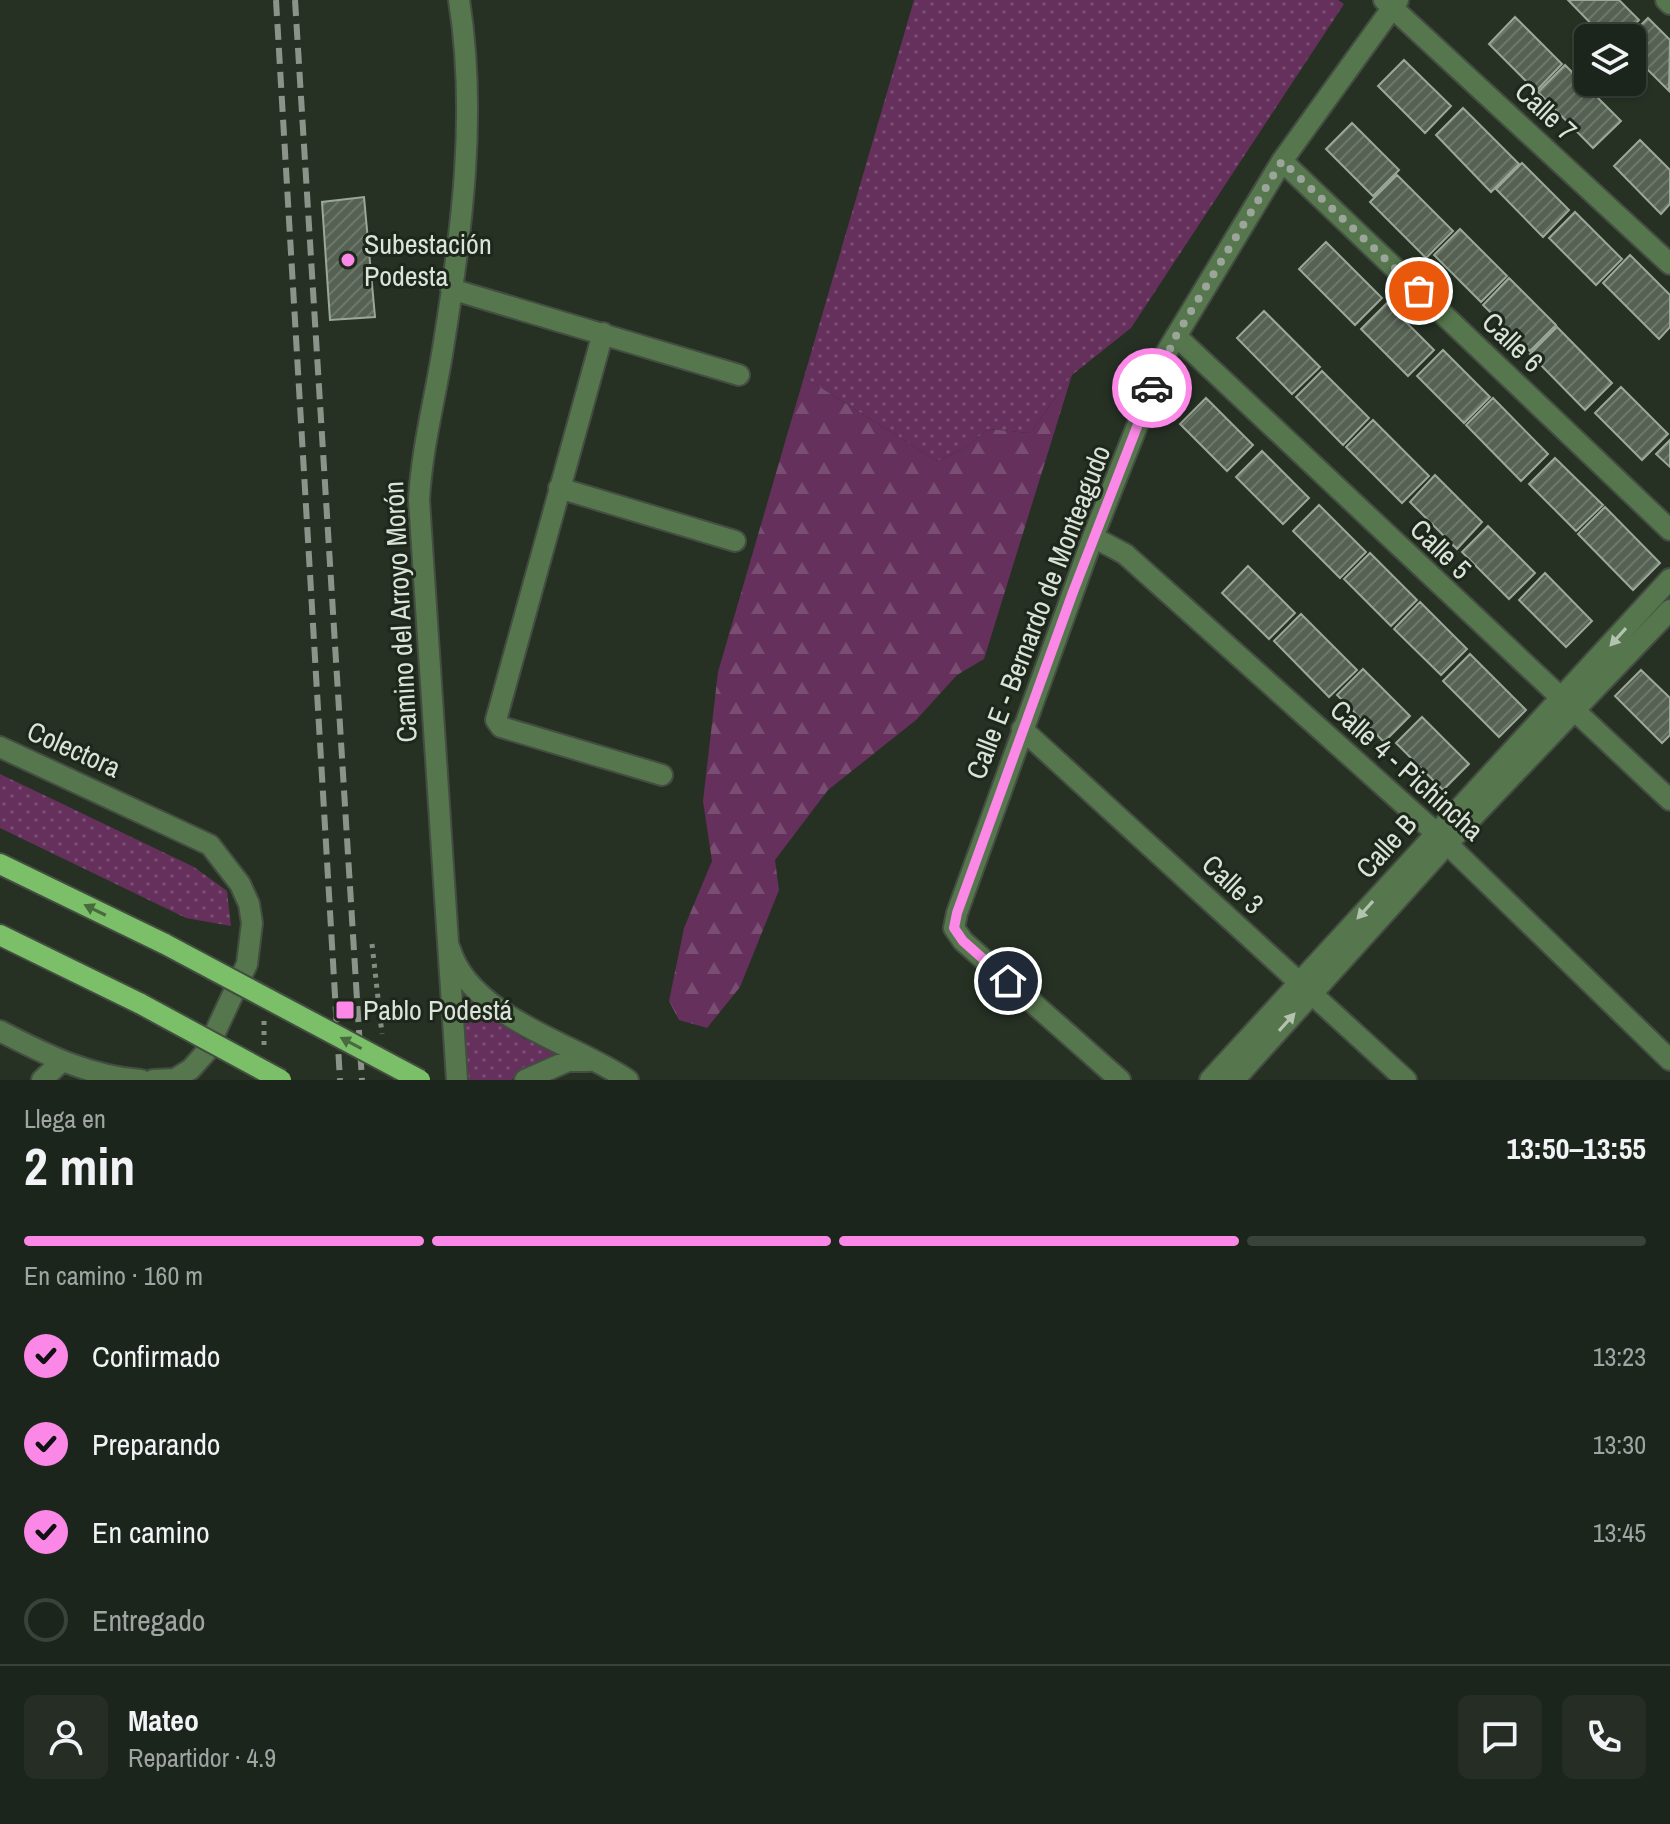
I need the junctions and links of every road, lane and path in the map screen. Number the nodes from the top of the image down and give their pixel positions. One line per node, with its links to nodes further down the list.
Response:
1 (459, 0): 5 (street, Camino del Arroyo Morón)
2 (1391, 2): 3 (street, Calle E - Bernardo de Monteagudo); 4 (street, Calle 7)
3 (1282, 161): 7 (street, Calle E - Bernardo de Monteagudo); 10 (street, Calle 6)
4 (1670, 264)
5 (451, 289): 6 (street); 23 (street, Camino del Arroyo Morón)
6 (603, 333): 8 (street); 9 (street)
7 (1176, 336): 11 (street, Calle E - Bernardo de Monteagudo); 15 (street, Calle 5)
8 (739, 375)
9 (559, 488): 12 (street); 18 (street)
10 (1670, 530)
11 (1093, 537): 16 (street, Calle E - Bernardo de Monteagudo); 20 (street, Calle 4 - Pichincha)
12 (735, 541)
13 (1670, 579): 15 (street, Calle B, one-way to 15)
14 (1670, 610): 15 (street, Calle B)
15 (1566, 706): 19 (street, Calle 5); 20 (street, Calle B)
16 (1022, 729): 25 (street, Calle 3); 42 (street, Calle E - Bernardo de Monteagudo)
17 (0, 747): 33 (street, Colectora)
18 (662, 775)
19 (1670, 800)
20 (1441, 838): 25 (street, Calle B); 30 (street, Calle 4 - Pichincha)
21 (0, 864): 38 (main road, one-way to 21, bridge)
22 (0, 935): 37 (main road, bridge)
23 (448, 938): 31 (street, Camino del Arroyo Morón); 39 (street, Camino del Arroyo Morón)
24 (372, 944): 27 (path)
25 (1305, 989): 43 (street, Calle B); 44 (street, Calle B, one-way to 25); 45 (street, Calle 3)
26 (264, 1019): 29 (path)
27 (381, 1019)
28 (0, 1031): 32 (street)
29 (265, 1050)
30 (1670, 1060)
31 (593, 1061): 40 (street); 41 (street, Camino del Arroyo Morón)
32 (61, 1062): 34 (street); 35 (street)
33 (175, 1079): 36 (street)
34 (42, 1080)
35 (141, 1080)
36 (153, 1080)
37 (281, 1080)
38 (420, 1080)
39 (457, 1080)
40 (525, 1080)
41 (628, 1080)
42 (1120, 1080)
43 (1210, 1080)
44 (1234, 1080)
45 (1406, 1080)

